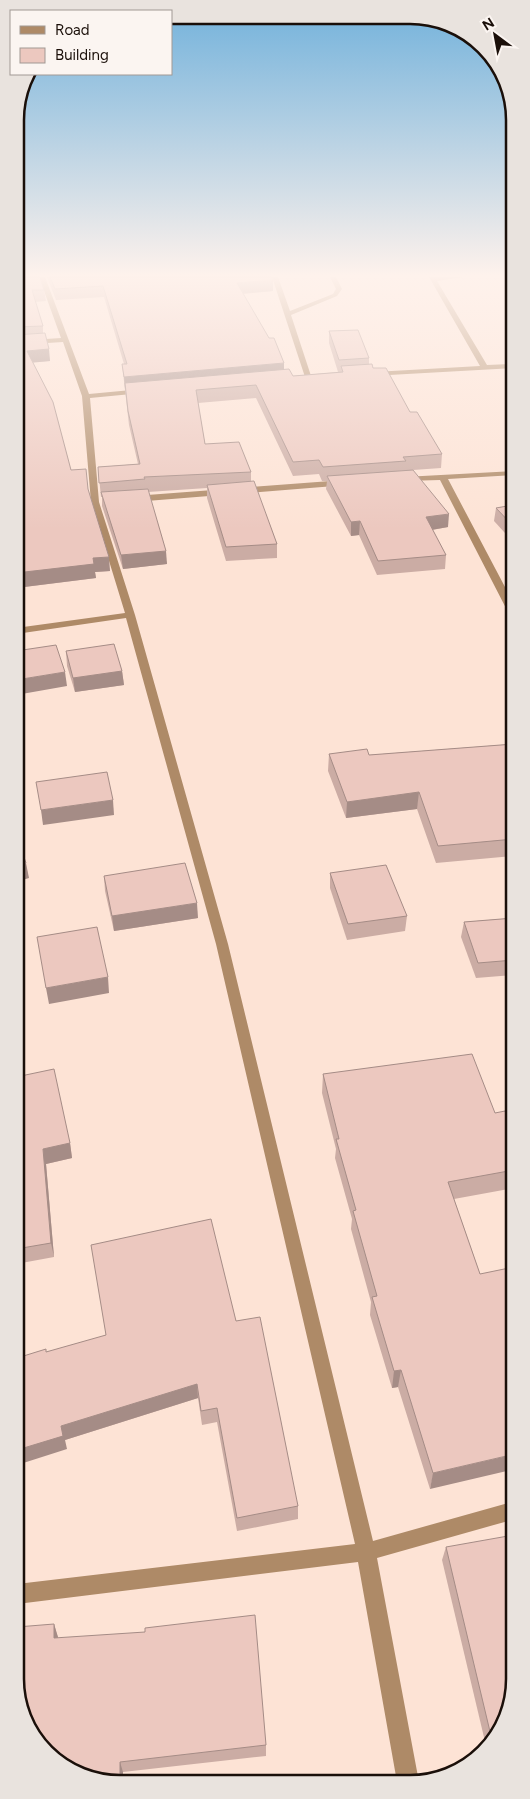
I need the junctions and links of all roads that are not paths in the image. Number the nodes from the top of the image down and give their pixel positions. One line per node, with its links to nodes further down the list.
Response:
1 (73, 361): 11 (street)
2 (303, 361): 7 (street)
3 (481, 361): 5 (street)
4 (506, 366): 5 (street)
5 (485, 368): 6 (street)
6 (367, 374)
7 (308, 377): 8 (street); 9 (street)
8 (318, 377)
9 (299, 378)
10 (154, 390): 11 (street)
11 (86, 396): 18 (street)
12 (506, 473): 13 (street)
13 (442, 476): 14 (street); 17 (street)
14 (392, 480)
15 (353, 482): 16 (street)
16 (125, 500)
17 (506, 599)
18 (130, 615): 19 (street); 21 (street)
19 (24, 630)
20 (506, 1513): 21 (street)
21 (366, 1552): 22 (street); 23 (street)
22 (24, 1593)
23 (407, 1775)

